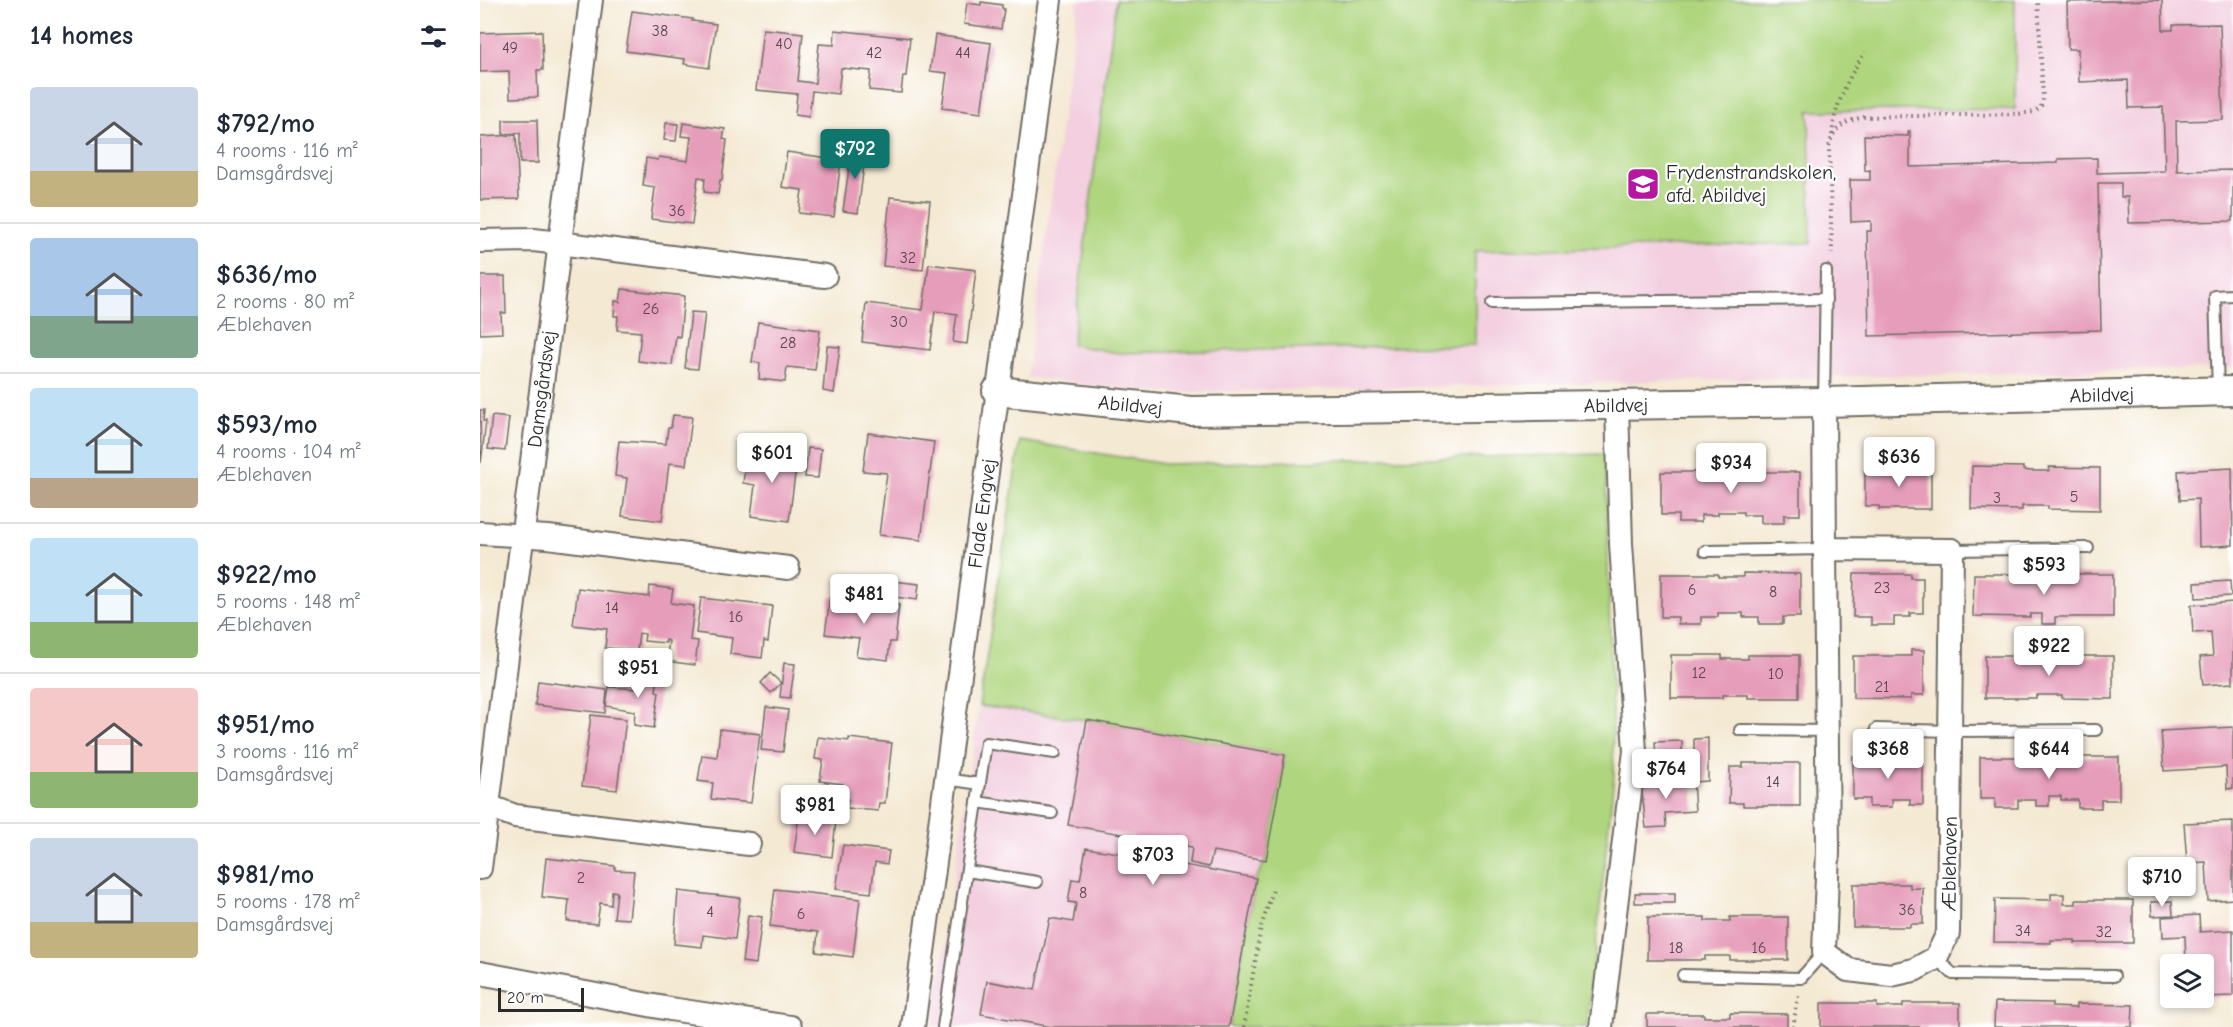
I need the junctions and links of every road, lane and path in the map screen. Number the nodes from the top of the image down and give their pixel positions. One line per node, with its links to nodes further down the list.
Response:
1 (591, 0): 7 (street, Damsgårdsvej)
2 (1050, 0): 13 (street, Flade Engvej)
3 (2038, 0): 5 (path)
4 (1865, 52): 5 (path)
5 (1832, 136): 8 (path)
6 (480, 241): 7 (street)
7 (561, 243): 9 (street); 18 (street, Damsgårdsvej)
8 (1826, 271): 11 (lane)
9 (825, 276)
10 (2233, 295): 14 (lane)
11 (1826, 299): 12 (lane); 15 (lane)
12 (1492, 303)
13 (997, 391): 16 (street, Abildvej); 30 (street, Flade Engvej)
14 (2225, 391): 15 (street, Abildvej)
15 (1824, 402): 16 (street, Abildvej); 20 (street)
16 (1617, 405): 50 (street)
17 (480, 533): 18 (street)
18 (522, 536): 23 (street); 33 (street, Damsgårdsvej)
19 (2088, 548): 21 (lane)
20 (1825, 549): 21 (street); 22 (lane); 26 (street)
21 (1952, 550): 27 (street, Æblehaven)
22 (1706, 551)
23 (788, 568)
24 (1876, 729): 27 (lane)
25 (1740, 730): 26 (lane)
26 (1827, 730): 40 (street)
27 (1951, 730): 28 (lane); 41 (street, Æblehaven)
28 (2096, 730)
29 (1055, 753): 31 (lane)
30 (946, 779): 31 (lane); 47 (street, Flade Engvej)
31 (980, 784): 32 (lane)
32 (977, 802): 34 (lane); 37 (lane)
33 (484, 804): 35 (street); 36 (street, Damsgårdsvej)
34 (1052, 813)
35 (749, 844)
36 (480, 868)
37 (967, 872): 38 (lane); 48 (lane)
38 (1037, 882)
39 (1274, 887): 49 (path)
40 (1824, 952): 41 (street); 45 (lane)
41 (1936, 958): 44 (lane)
42 (480, 973): 46 (street)
43 (1683, 975): 45 (lane)
44 (2114, 976)
45 (1801, 978): 51 (path)
46 (790, 1027)
47 (913, 1027)
48 (943, 1027)
49 (1244, 1027)
50 (1601, 1027)
51 (1793, 1027)

